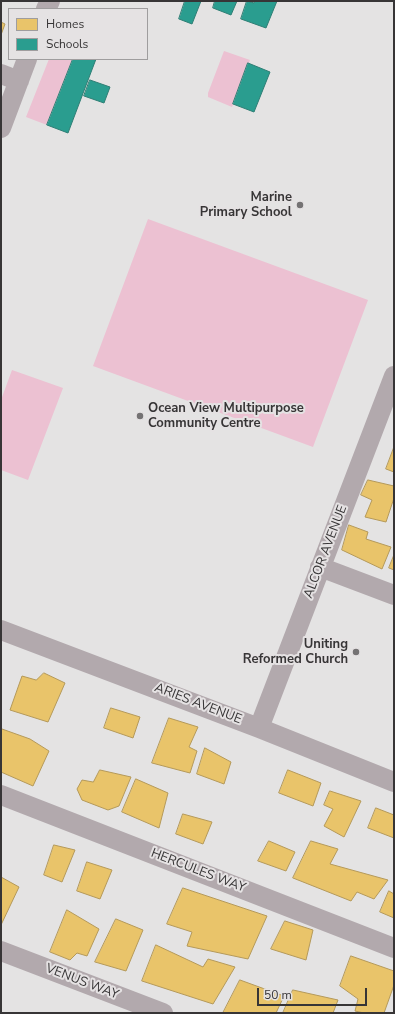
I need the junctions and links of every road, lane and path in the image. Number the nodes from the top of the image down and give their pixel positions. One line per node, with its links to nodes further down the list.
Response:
1 (26, 60): 2 (street)
2 (10, 78): 3 (street)
3 (1, 128)
4 (394, 376): 5 (street, ALCOR AVENUE)
5 (320, 567): 6 (street); 8 (street, ALCOR AVENUE)
6 (394, 594)
7 (1, 630): 8 (street, ARIES AVENUE)
8 (259, 728): 9 (street, ARIES AVENUE)
9 (394, 782)
10 (1, 795): 11 (street, HERCULES WAY)
11 (394, 948)
12 (1, 951): 13 (street, VENUS WAY)
13 (163, 1013)

